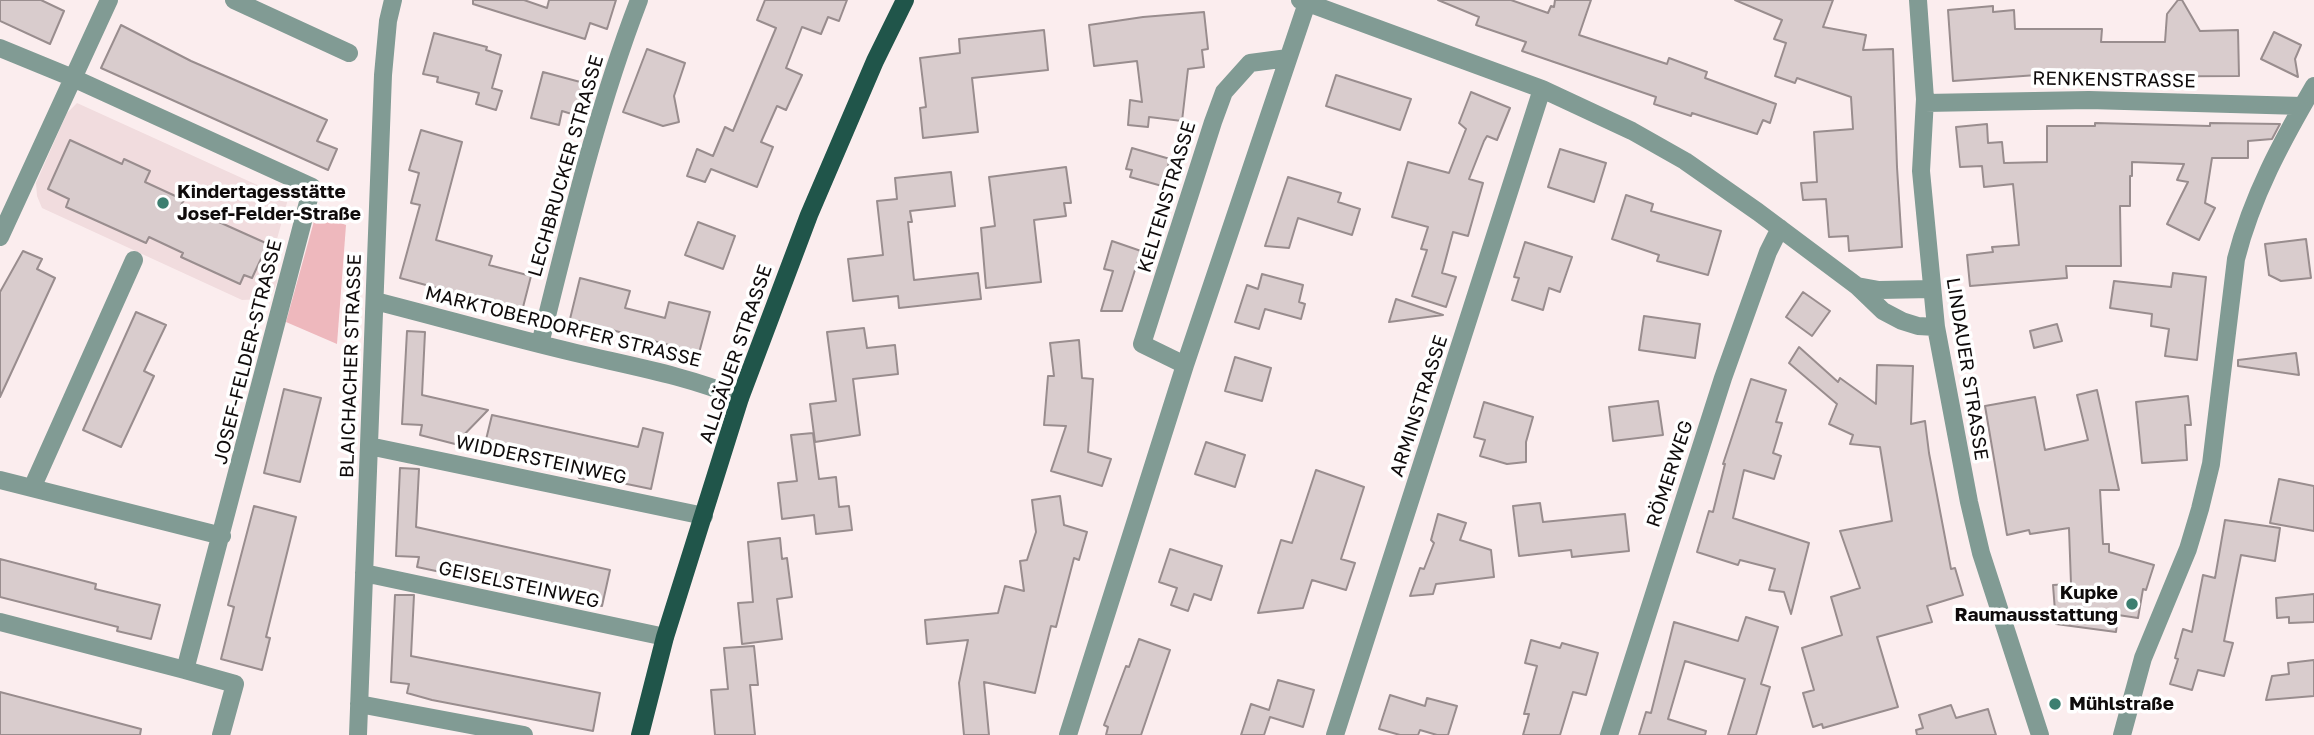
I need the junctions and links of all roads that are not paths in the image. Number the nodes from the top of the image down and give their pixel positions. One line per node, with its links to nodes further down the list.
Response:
1 (108, 0): 11 (street)
2 (234, 0): 9 (street)
3 (393, 0): 21 (street, BLAICHACHER STRASSE)
4 (639, 0): 23 (street, LECHBRUCKER STRASSE)
5 (905, 0): 25 (main road, ALLGÄUER STRASSE)
6 (1918, 0): 14 (street, LINDAUER STRASSE)
7 (1305, 1): 10 (street); 13 (street)
8 (0, 48): 11 (street, JOSEF-FELDER-STRASSE)
9 (349, 53)
10 (1288, 58): 24 (street); 24 (street, KELTENSTRASSE)
11 (73, 78): 17 (street); 30 (street, JOSEF-FELDER-STRASSE)
12 (2314, 86): 15 (street)
13 (1542, 89): 16 (street); 41 (street, ARMINSTRASSE)
14 (1925, 103): 15 (street, RENKENSTRASSE); 20 (street, LINDAUER STRASSE)
15 (2302, 106): 44 (street)
16 (1780, 228): 19 (street); 42 (street, RÖMERWEG)
17 (0, 237)
18 (134, 260): 28 (street)
19 (1857, 286): 20 (street); 22 (street)
20 (1932, 289): 22 (street, LINDAUER STRASSE)
21 (374, 300): 23 (street, MARKTOBERDORFER STRASSE); 26 (street, BLAICHACHER STRASSE)
22 (1936, 327): 43 (street, LINDAUER STRASSE)
23 (540, 344): 25 (street, MARKTOBERDORFER STRASSE)
24 (1185, 365): 40 (street)
25 (740, 398): 29 (main road, ALLGÄUER STRASSE)
26 (369, 446): 29 (street, WIDDERSTEINWEG); 31 (street, BLAICHACHER STRASSE)
27 (0, 480): 28 (street)
28 (32, 488): 30 (street)
29 (704, 516): 33 (main road, ALLGÄUER STRASSE)
30 (222, 536): 34 (street, JOSEF-FELDER-STRASSE)
31 (364, 573): 33 (street, GEISELSTEINWEG); 35 (street, BLAICHACHER STRASSE)
32 (0, 622): 34 (street)
33 (665, 637): 39 (main road, ALLGÄUER STRASSE)
34 (185, 670): 36 (street)
35 (359, 704): 37 (street, BLAICHACHER STRASSE); 38 (street)
36 (222, 735)
37 (358, 735)
38 (524, 735)
39 (640, 735)
40 (1068, 735)
41 (1335, 735)
42 (1609, 735)
43 (2040, 735)
44 (2122, 735)

